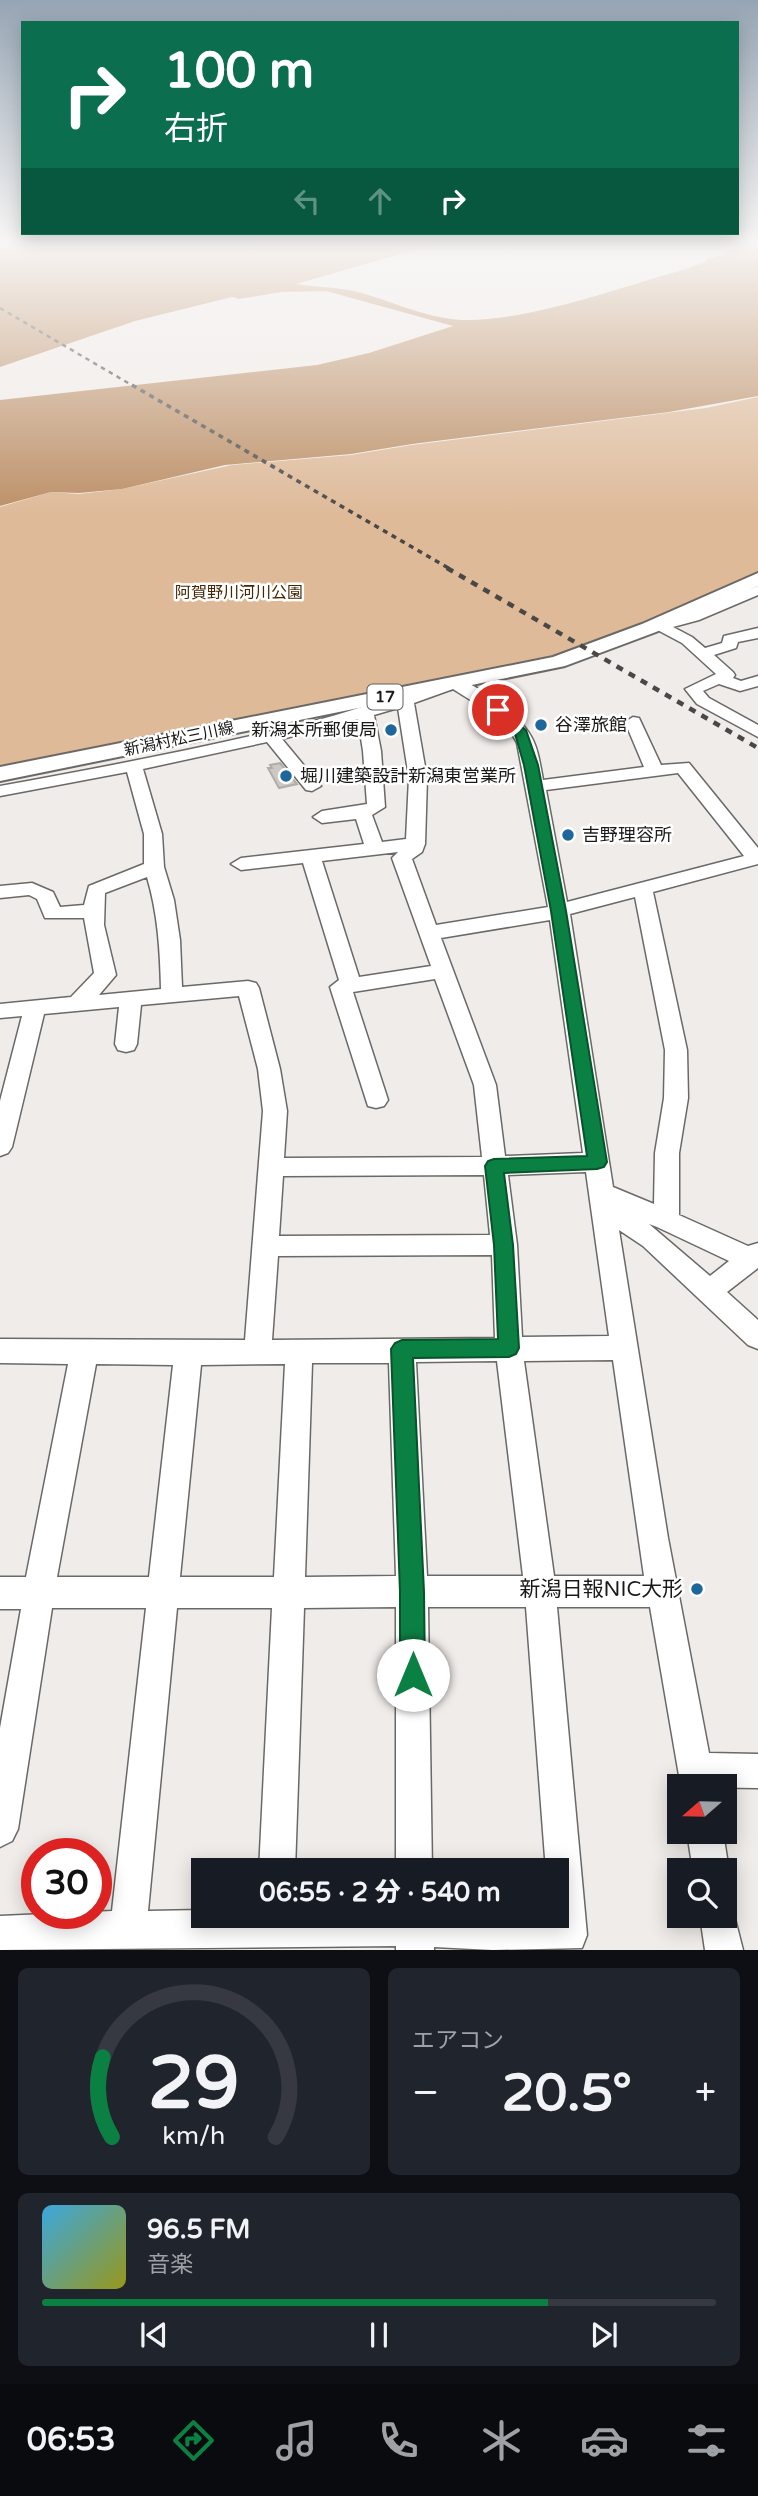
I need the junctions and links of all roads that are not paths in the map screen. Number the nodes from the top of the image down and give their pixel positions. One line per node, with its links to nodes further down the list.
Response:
1 (756, 591): 2 (main road, 新潟村松三川線 / 17)
2 (655, 627): 4 (street); 7 (main road, 新潟村松三川線 / 17)
3 (758, 633): 4 (street)
4 (704, 653): 5 (street)
5 (720, 679): 6 (street); 11 (street)
6 (758, 681)
7 (455, 683): 8 (street); 15 (main road, 新潟村松三川線 / 17); 17 (street)
8 (405, 701): 9 (street); 21 (street)
9 (365, 712): 12 (street); 19 (street)
10 (634, 722): 14 (street)
11 (758, 732)
12 (271, 736): 13 (street); 16 (street)
13 (134, 767): 18 (street); 26 (street)
14 (654, 769): 17 (street); 24 (street)
15 (0, 774)
16 (312, 786)
17 (536, 786): 30 (street)
18 (0, 791)
19 (359, 813): 20 (street); 22 (street)
20 (322, 817)
21 (415, 844): 22 (street); 31 (street)
22 (375, 849): 23 (street)
23 (311, 856): 25 (street); 33 (street)
24 (756, 861): 27 (street)
25 (241, 864)
26 (153, 867): 29 (street); 34 (street)
27 (643, 888): 30 (street); 46 (street)
28 (0, 892): 29 (street)
29 (93, 911): 36 (street)
30 (559, 911): 31 (street); 42 (street)
31 (429, 933): 32 (street)
32 (443, 971): 33 (street); 43 (street)
33 (351, 986): 40 (street)
34 (172, 993): 35 (street); 44 (street)
35 (131, 999): 36 (street); 39 (street)
36 (77, 1004): 37 (street)
37 (35, 1007): 38 (street); 41 (street)
38 (0, 1011)
39 (126, 1044)
40 (376, 1100)
41 (0, 1147)
42 (597, 1162): 43 (street); 45 (street)
43 (494, 1166): 44 (street); 47 (street)
44 (270, 1167): 48 (street)
45 (603, 1200): 46 (street); 50 (street); 53 (street)
46 (666, 1220): 49 (street)
47 (504, 1245): 48 (street); 52 (street)
48 (265, 1246): 58 (street)
49 (754, 1256): 50 (street)
50 (708, 1292): 51 (street)
51 (758, 1337)
52 (509, 1348): 53 (street); 54 (street); 60 (street)
53 (624, 1348): 61 (street)
54 (402, 1349): 56 (street); 62 (street)
55 (0, 1351): 57 (street)
56 (299, 1351): 58 (street); 65 (street)
57 (84, 1352): 59 (street); 64 (street)
58 (258, 1352): 59 (street)
59 (188, 1353): 66 (street)
60 (540, 1590): 61 (street); 62 (street); 77 (street)
61 (663, 1591): 68 (street)
62 (412, 1592): 65 (street); 72 (street)
63 (0, 1593): 64 (street)
64 (39, 1593): 66 (street); 70 (street)
65 (287, 1593): 66 (street); 71 (street)
66 (165, 1595): 76 (street)
67 (758, 1771): 69 (street)
68 (696, 1774)
69 (732, 1774)
70 (0, 1829)
71 (277, 1858)
72 (414, 1858)
73 (191, 1926): 76 (street)
74 (368, 1928): 77 (street)
75 (720, 1928): 79 (street)
76 (128, 1929): 78 (street)
77 (414, 1931)
78 (0, 1934)
79 (724, 1950)

